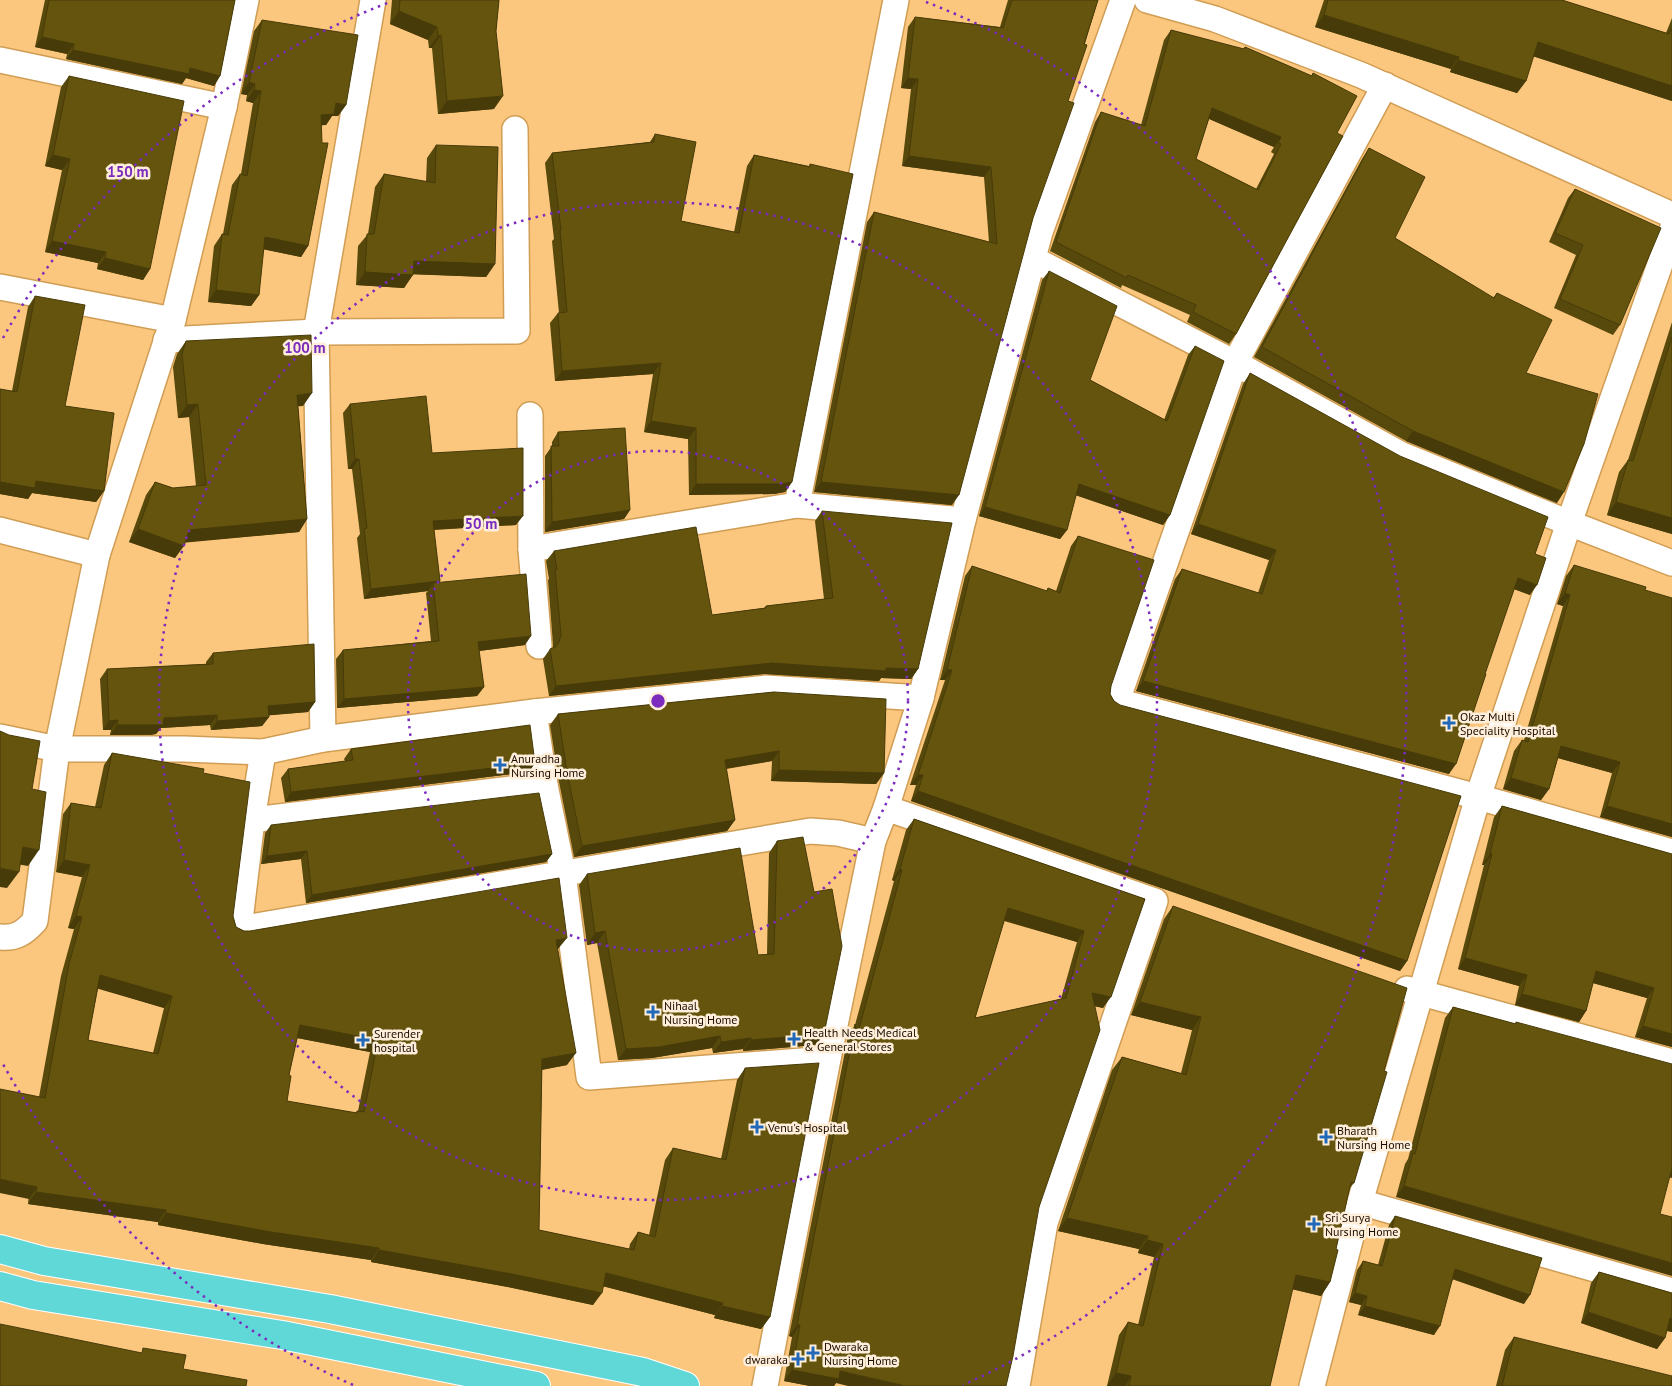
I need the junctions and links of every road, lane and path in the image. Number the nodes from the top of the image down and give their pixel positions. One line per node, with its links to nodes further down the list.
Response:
1 (246, 0): 8 (street)
2 (373, 0): 15 (street)
3 (896, 0): 18 (street)
4 (1124, 0): 12 (street)
5 (1147, 0): 7 (street)
6 (0, 60): 8 (street)
7 (1385, 85): 10 (street); 16 (street)
8 (224, 107): 14 (street)
9 (515, 129): 15 (street)
10 (1672, 215)
11 (1672, 230): 20 (street)
12 (1033, 259): 16 (street); 19 (street)
13 (0, 287): 14 (street)
14 (169, 330): 15 (street); 23 (street)
15 (316, 332): 29 (street)
16 (1235, 363): 20 (street); 33 (street)
17 (530, 415): 22 (street)
18 (797, 506): 19 (street); 22 (street)
19 (964, 520): 26 (street)
20 (1569, 523): 24 (street); 33 (street)
21 (0, 530): 23 (street)
22 (531, 548): 25 (street)
23 (97, 555): 30 (street)
24 (1672, 563)
25 (539, 646)
26 (921, 698): 27 (street); 34 (street)
27 (534, 712): 29 (street); 32 (street)
28 (0, 737): 30 (street)
29 (323, 739): 31 (street)
30 (57, 749): 31 (street); 39 (street)
31 (263, 752): 35 (street)
32 (545, 785): 35 (street); 38 (street)
33 (1478, 796): 37 (street); 41 (street)
34 (886, 808): 36 (street); 51 (street)
35 (252, 820): 38 (street)
36 (873, 841): 38 (street); 42 (street)
37 (1672, 852)
38 (562, 873): 42 (street)
39 (0, 937)
40 (1385, 982): 41 (street)
41 (1421, 994): 43 (street); 44 (street)
42 (828, 1060): 50 (street)
43 (1672, 1062)
44 (1360, 1202): 47 (street); 52 (street)
45 (0, 1249): 49 (highway)
46 (0, 1286): 48 (highway)
47 (1672, 1291)
48 (536, 1386)
49 (684, 1386)
50 (766, 1386)
51 (1017, 1386)
52 (1312, 1386)

